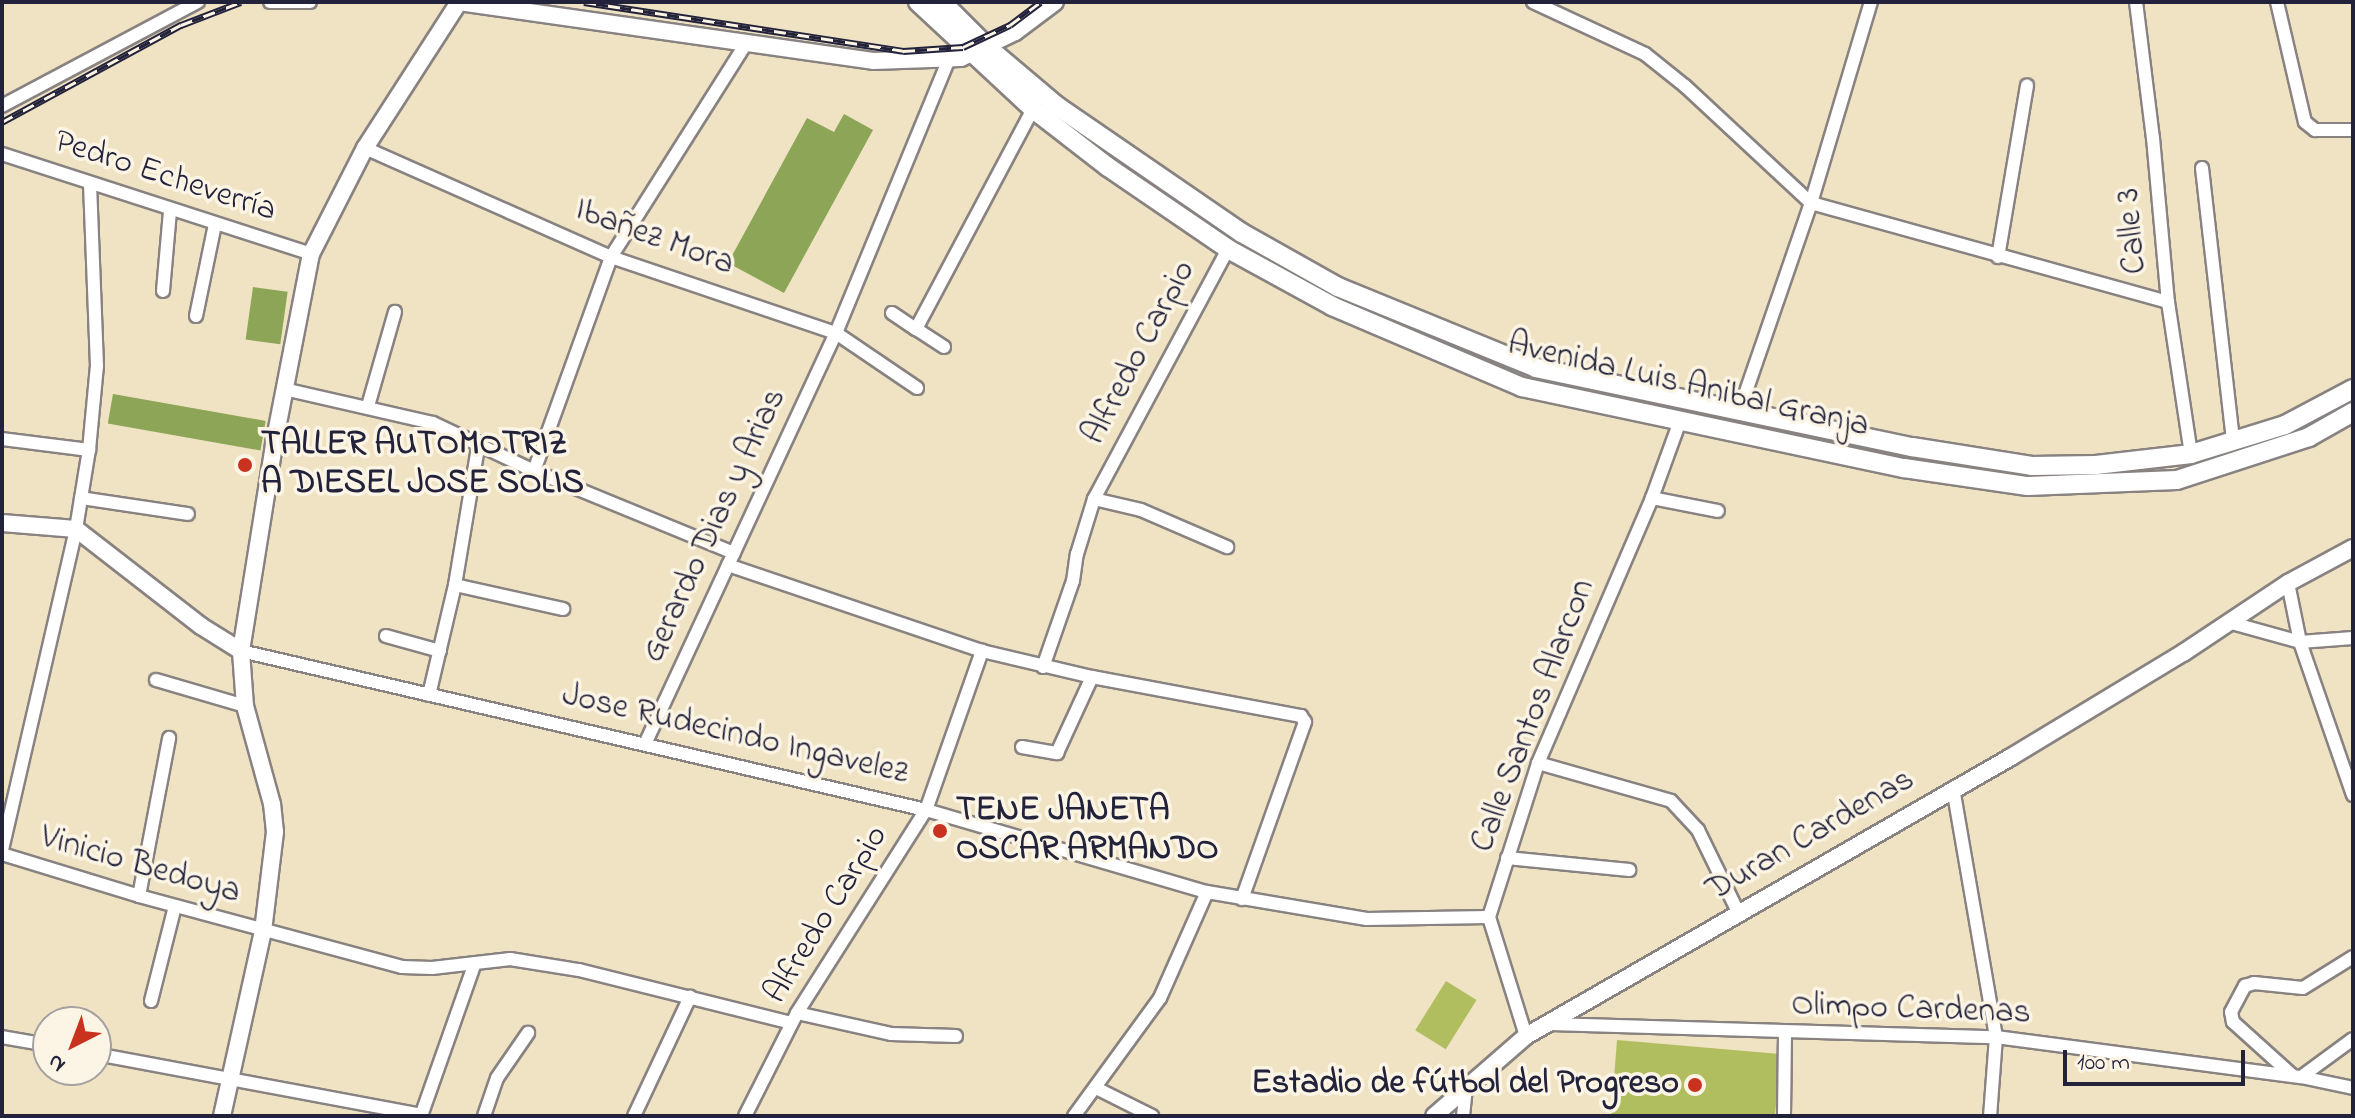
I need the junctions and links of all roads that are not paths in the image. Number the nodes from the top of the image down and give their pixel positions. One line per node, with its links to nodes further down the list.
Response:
1 (198, 2): 16 (street)
2 (270, 2): 3 (street)
3 (310, 2)
4 (459, 2): 12 (street); 19 (street)
5 (918, 2): 13 (main road, Avenida Luis Anibal Granja)
6 (942, 2): 13 (main road, Avenida Luis Anibal Granja)
7 (1055, 2): 13 (street)
8 (1533, 2): 23 (street)
9 (1871, 2): 23 (street)
10 (2136, 2): 31 (street, Calle 3)
11 (2277, 2): 18 (street)
12 (745, 45): 14 (street); 28 (street)
13 (980, 50): 14 (street); 17 (main road, Avenida Luis Anibal Granja); 42 (main road, Avenida Luis Anibal Granja)
14 (949, 59): 36 (street, Gerardo Dias y Arias)
15 (2027, 85): 29 (street)
16 (2, 106)
17 (1033, 109): 26 (main road, Avenida Luis Anibal Granja); 35 (street)
18 (2353, 130)
19 (365, 148): 27 (street); 28 (street, Ibañez Mora)
20 (2, 154): 22 (street, Pedro Echeverría)
21 (2202, 168): 46 (street)
22 (90, 183): 24 (street, Pedro Echeverría); 48 (street)
23 (1811, 203): 29 (street); 42 (street)
24 (170, 211): 25 (street, Pedro Echeverría); 30 (street)
25 (215, 224): 27 (street, Pedro Echeverría); 34 (street)
26 (1228, 249): 44 (main road, Avenida Luis Anibal Granja); 53 (street, Alfredo Carpio)
27 (311, 254): 39 (street)
28 (611, 257): 36 (street, Ibañez Mora); 50 (street)
29 (1998, 257): 31 (street)
30 (163, 291)
31 (2168, 302): 49 (street, Calle 3)
32 (395, 312): 41 (street)
33 (892, 313): 35 (street)
34 (196, 316)
35 (916, 329): 37 (street)
36 (836, 333): 38 (street, Ibañez Mora); 60 (street, Gerardo Dias y Arias)
37 (944, 347)
38 (917, 388)
39 (284, 389): 41 (street); 69 (street)
40 (2353, 389): 46 (main road, Avenida Luis Anibal Granja)
41 (368, 406): 47 (street)
42 (1740, 409): 49 (main road, Avenida Luis Anibal Granja)
43 (2353, 412): 44 (main road, Avenida Luis Anibal Granja)
44 (1680, 421): 52 (street, Calle Santos Alarcon)
45 (2, 439): 48 (street)
46 (2233, 441): 49 (main road, Avenida Luis Anibal Granja)
47 (479, 442): 50 (street); 63 (street)
48 (89, 450): 51 (street)
49 (2191, 454)
50 (534, 471): 60 (street)
51 (81, 498): 55 (street); 57 (street)
52 (1652, 498): 54 (street); 80 (street, Calle Santos Alarcon)
53 (1094, 499): 58 (street); 72 (street, Alfredo Carpio)
54 (1718, 511)
55 (188, 514)
56 (2, 523): 57 (street)
57 (76, 529): 69 (street, Jose Rudecindo Ingavelez); 84 (street)
58 (1227, 547)
59 (2353, 548): 62 (street, Duran Cardenas)
60 (734, 553): 61 (street, Gerardo Dias y Arias)
61 (728, 565): 71 (street); 78 (street, Gerardo Dias y Arias)
62 (2288, 583): 65 (street, Duran Cardenas); 68 (street)
63 (455, 585): 64 (street); 70 (street)
64 (563, 609)
65 (2228, 622): 68 (street); 81 (street, Duran Cardenas)
66 (386, 636): 70 (street)
67 (2353, 638): 68 (street)
68 (2300, 642): 82 (street)
69 (241, 651): 75 (street, Jose Rudecindo Ingavelez); 76 (street)
70 (440, 651): 75 (street)
71 (982, 651): 72 (street); 83 (street, Alfredo Carpio)
72 (1043, 667): 73 (street)
73 (1092, 677): 79 (street); 89 (street)
74 (156, 680): 76 (street)
75 (429, 695): 78 (street, Jose Rudecindo Ingavelez)
76 (245, 706): 93 (street)
77 (169, 738): 88 (street)
78 (645, 744): 83 (street, Jose Rudecindo Ingavelez)
79 (1022, 747)
80 (1538, 763): 85 (street, Calle Santos Alarcon); 91 (street)
81 (1953, 788): 91 (street, Duran Cardenas); 105 (street)
82 (2353, 795)
83 (926, 810): 87 (street, Jose Rudecindo Ingavelez); 98 (street, Alfredo Carpio)
84 (2, 852): 88 (street, Vinicio Bedoya)
85 (1507, 858): 86 (street); 92 (street, Calle Santos Alarcon)
86 (1629, 870)
87 (1207, 892): 89 (street, Jose Rudecindo Ingavelez); 111 (street)
88 (139, 896): 90 (street, Vinicio Bedoya)
89 (1242, 899): 92 (street, Jose Rudecindo Ingavelez)
90 (175, 906): 93 (street, Vinicio Bedoya); 97 (street)
91 (1739, 914): 99 (street, Duran Cardenas)
92 (1489, 917): 103 (street)
93 (263, 931): 95 (street, Vinicio Bedoya); 110 (street)
94 (2353, 957): 109 (street)
95 (475, 963): 96 (street, Vinicio Bedoya); 114 (street)
96 (690, 997): 98 (street, Vinicio Bedoya); 117 (street)
97 (151, 1001)
98 (794, 1018): 102 (street, Vinicio Bedoya); 118 (street, Alfredo Carpio)
99 (1547, 1024): 101 (street, Olimpo Cardenas); 103 (street, Duran Cardenas)
100 (528, 1033): 116 (street)
101 (1785, 1033): 105 (street, Olimpo Cardenas); 123 (street)
102 (956, 1036)
103 (1526, 1036): 113 (street, Duran Cardenas)
104 (2, 1037): 107 (street)
105 (1996, 1037): 109 (street, Olimpo Cardenas); 124 (street)
106 (2353, 1039): 109 (street)
107 (32, 1042)
108 (112, 1057): 110 (street)
109 (2297, 1076): 112 (street, Olimpo Cardenas)
110 (229, 1077): 114 (street); 115 (street)
111 (1096, 1088): 119 (street); 120 (street)
112 (2353, 1088)
113 (1466, 1089): 121 (street, Duran Cardenas); 122 (street)
114 (421, 1115)
115 (222, 1116)
116 (484, 1116)
117 (634, 1116)
118 (745, 1116)
119 (1074, 1116)
120 (1152, 1116)
121 (1434, 1116)
122 (1463, 1116)
123 (1784, 1116)
124 (1990, 1116)

